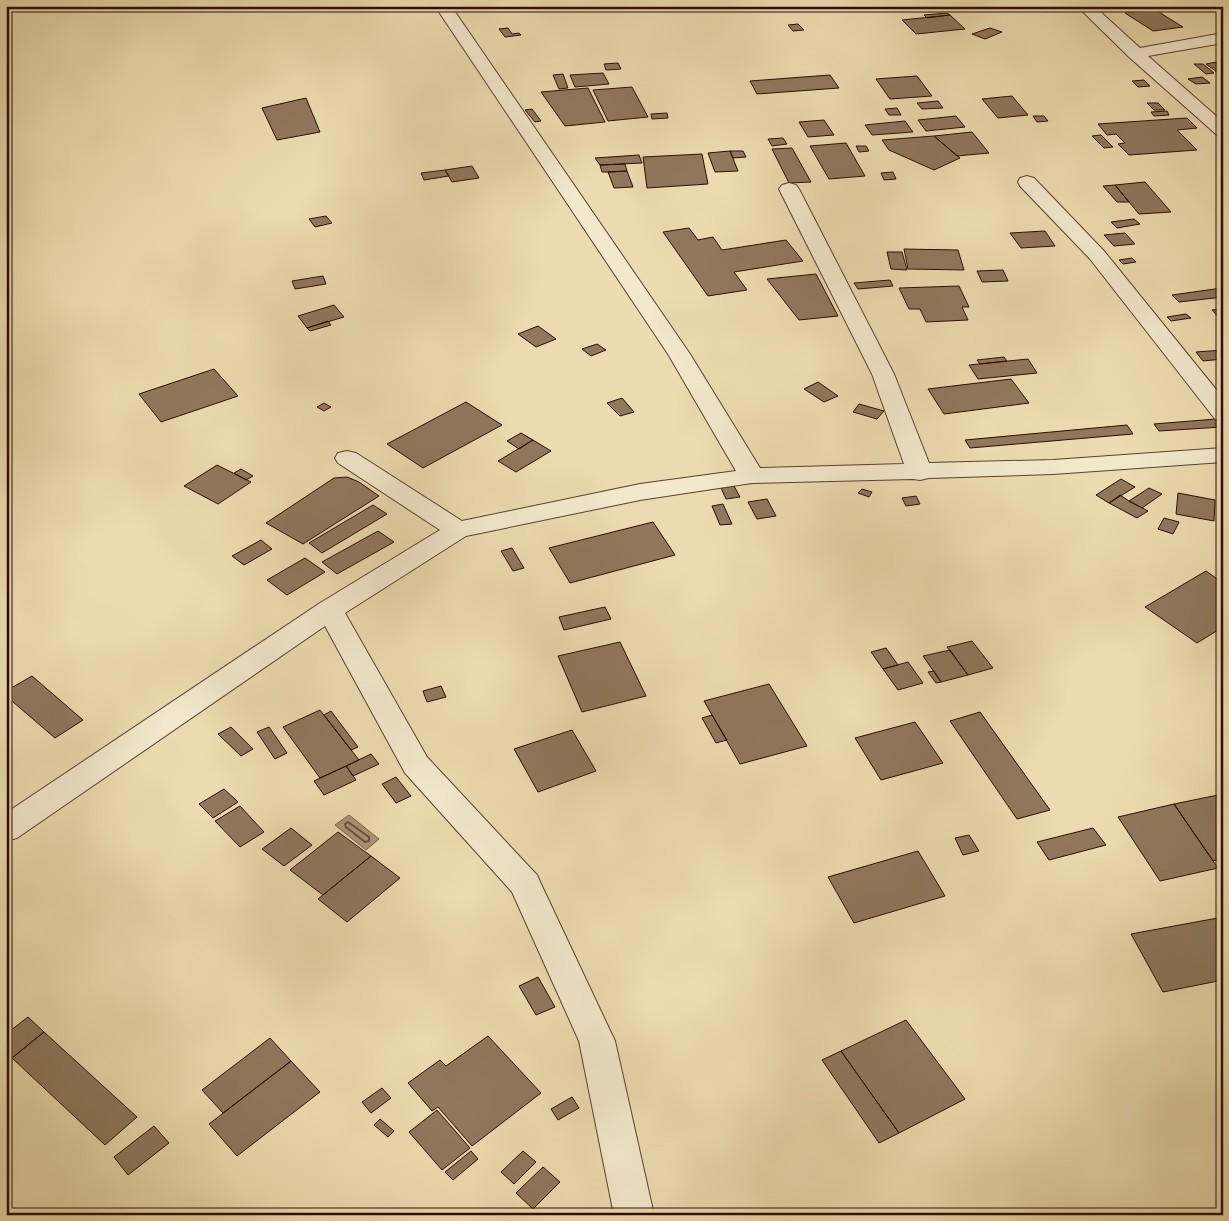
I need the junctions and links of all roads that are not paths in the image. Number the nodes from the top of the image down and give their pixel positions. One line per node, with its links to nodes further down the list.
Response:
1 (443, 6): 12 (street)
2 (1085, 6): 4 (street)
3 (1223, 38): 4 (street)
4 (1135, 54): 5 (street)
5 (1223, 131)
6 (1027, 182): 8 (street)
7 (789, 189): 11 (street)
8 (1223, 414)
9 (1223, 455): 11 (street)
10 (347, 458): 13 (street)
11 (920, 473): 12 (street)
12 (752, 476): 13 (street)
13 (458, 530): 14 (street)
14 (330, 610): 15 (street); 16 (street)
15 (6, 829)
16 (634, 1215)

